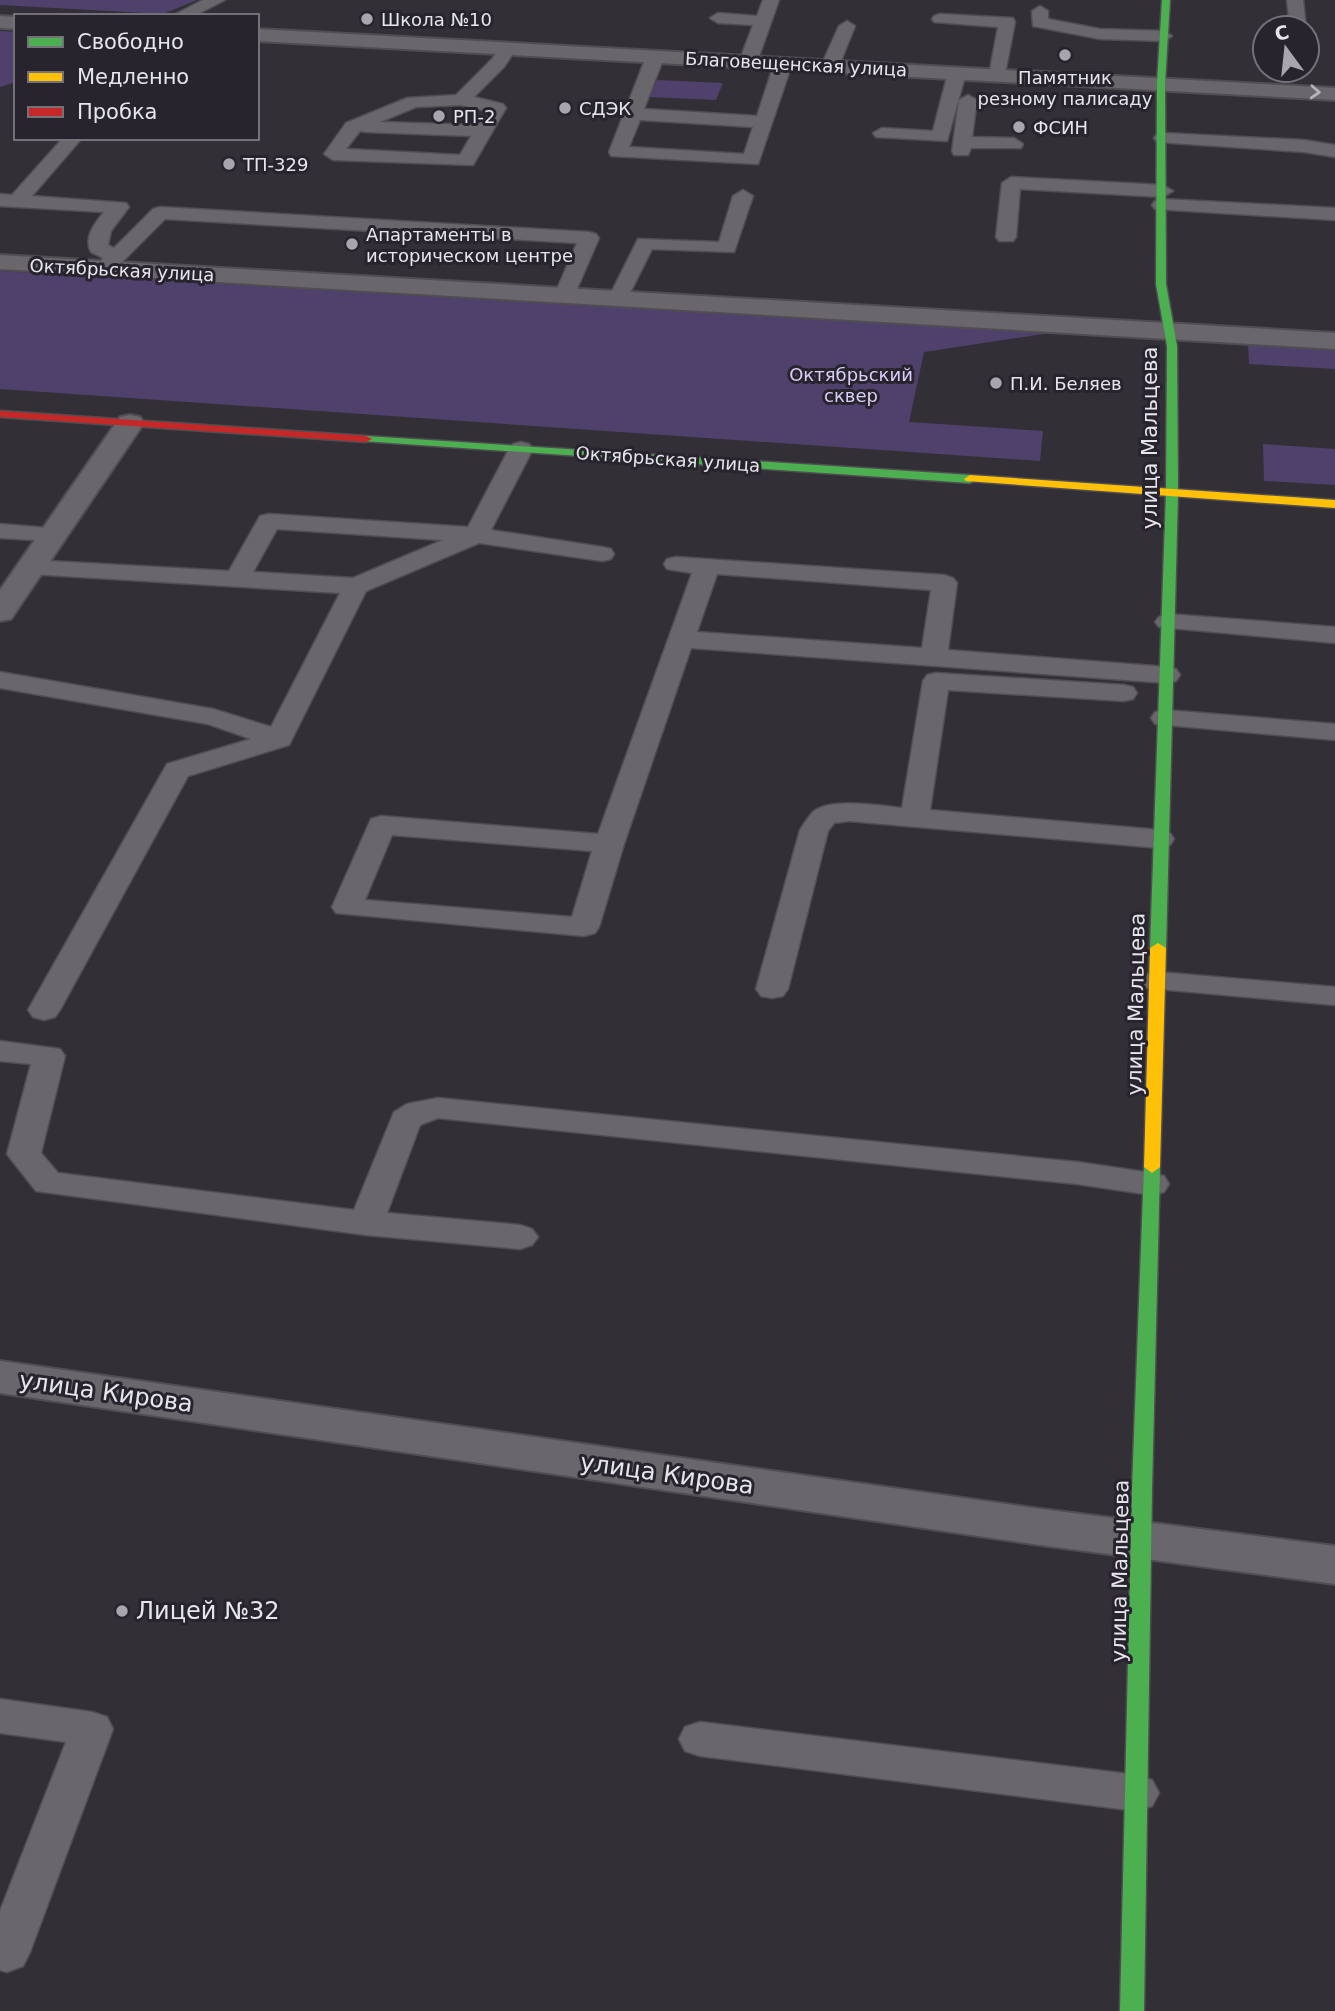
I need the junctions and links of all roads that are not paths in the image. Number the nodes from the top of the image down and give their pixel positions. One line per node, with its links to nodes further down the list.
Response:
1 (217, 0): 4 (lane)
2 (771, 0): 7 (lane)
3 (1166, 0): 11 (street, улица Мальцева)
4 (185, 14)
5 (718, 19): 7 (lane)
6 (940, 19): 8 (lane)
7 (762, 20): 14 (lane)
8 (1007, 22): 11 (lane); 18 (lane)
9 (847, 26): 16 (lane)
10 (259, 35): 12 (street, Благовещенская улица)
11 (1164, 36): 19 (street, улица Мальцева)
12 (508, 49): 13 (street, Благовещенская улица); 21 (lane)
13 (655, 57): 14 (street, Благовещенская улица); 22 (lane)
14 (748, 62): 15 (street, Благовещенская улица)
15 (783, 64): 16 (street, Благовещенская улица); 23 (lane)
16 (830, 66): 17 (street, Благовещенская улица)
17 (964, 74): 18 (street, Благовещенская улица); 26 (lane); 29 (lane)
18 (998, 75): 19 (street, Благовещенская улица)
19 (1161, 84): 20 (street, Благовещенская улица, one-way to 20); 27 (street, улица Мальцева)
20 (1335, 94)
21 (461, 100): 24 (lane); 25 (lane)
22 (634, 114): 23 (lane); 23 (lane)
23 (764, 122)
24 (352, 127): 25 (lane); 25 (lane)
25 (484, 131)
26 (882, 133)
27 (1163, 138): 30 (lane); 32 (street, улица Мальцева)
28 (71, 140): 33 (lane)
29 (1014, 144)
30 (1335, 151)
31 (743, 196): 39 (lane)
32 (1163, 198): 34 (lane); 35 (lane); 40 (street, улица Мальцева)
33 (8, 200): 37 (lane)
34 (1335, 214)
35 (1006, 237)
36 (0, 262): 37 (street, Октябрьская улица)
37 (109, 262): 38 (street, Октябрьская улица); 38 (lane)
38 (564, 296): 39 (street, Октябрьская улица)
39 (618, 299): 40 (street, Октябрьская улица)
40 (1170, 331): 41 (street, Октябрьская улица); 45 (street, улица Мальцева)
41 (1335, 341)
42 (0, 414): 43 (street, Октябрьская улица)
43 (130, 423): 44 (street, Октябрьская улица); 48 (street)
44 (521, 449): 45 (street, Октябрьская улица); 49 (lane)
45 (1172, 493): 46 (street, Октябрьская улица); 57 (street, улица Мальцева)
46 (1335, 504)
47 (0, 531): 48 (lane)
48 (51, 534): 53 (street)
49 (476, 535): 50 (lane); 54 (lane); 55 (lane)
50 (602, 554)
51 (676, 564): 52 (lane)
52 (706, 566): 59 (lane); 60 (lane)
53 (30, 567): 54 (lane); 56 (street)
54 (237, 579): 55 (lane)
55 (356, 586): 64 (lane)
56 (0, 612)
57 (1168, 622): 58 (lane); 62 (street, улица Мальцева)
58 (1335, 635)
59 (681, 639): 60 (lane); 67 (lane)
60 (933, 657): 62 (lane)
61 (0, 680): 64 (lane)
62 (1166, 696): 63 (lane); 65 (lane); 66 (street, улица Мальцева)
63 (1335, 732)
64 (278, 739): 71 (lane)
65 (915, 818): 66 (lane); 69 (lane)
66 (1160, 839): 68 (street, улица Мальцева)
67 (609, 844): 67 (lane)
68 (1158, 981): 70 (lane); 73 (street, улица Мальцева)
69 (772, 989)
70 (1335, 996)
71 (44, 1010)
72 (0, 1051): 74 (lane)
73 (1152, 1184): 74 (lane); 77 (street, улица Мальцева)
74 (366, 1223): 75 (lane)
75 (520, 1237)
76 (0, 1377): 77 (street, улица Кирова)
77 (1142, 1539): 78 (street, улица Кирова); 81 (street, улица Мальцева)
78 (1335, 1565)
79 (0, 1716): 82 (lane)
80 (700, 1739): 81 (lane)
81 (1137, 1793): 83 (street, улица Мальцева)
82 (7, 1952)
83 (1132, 2011)

